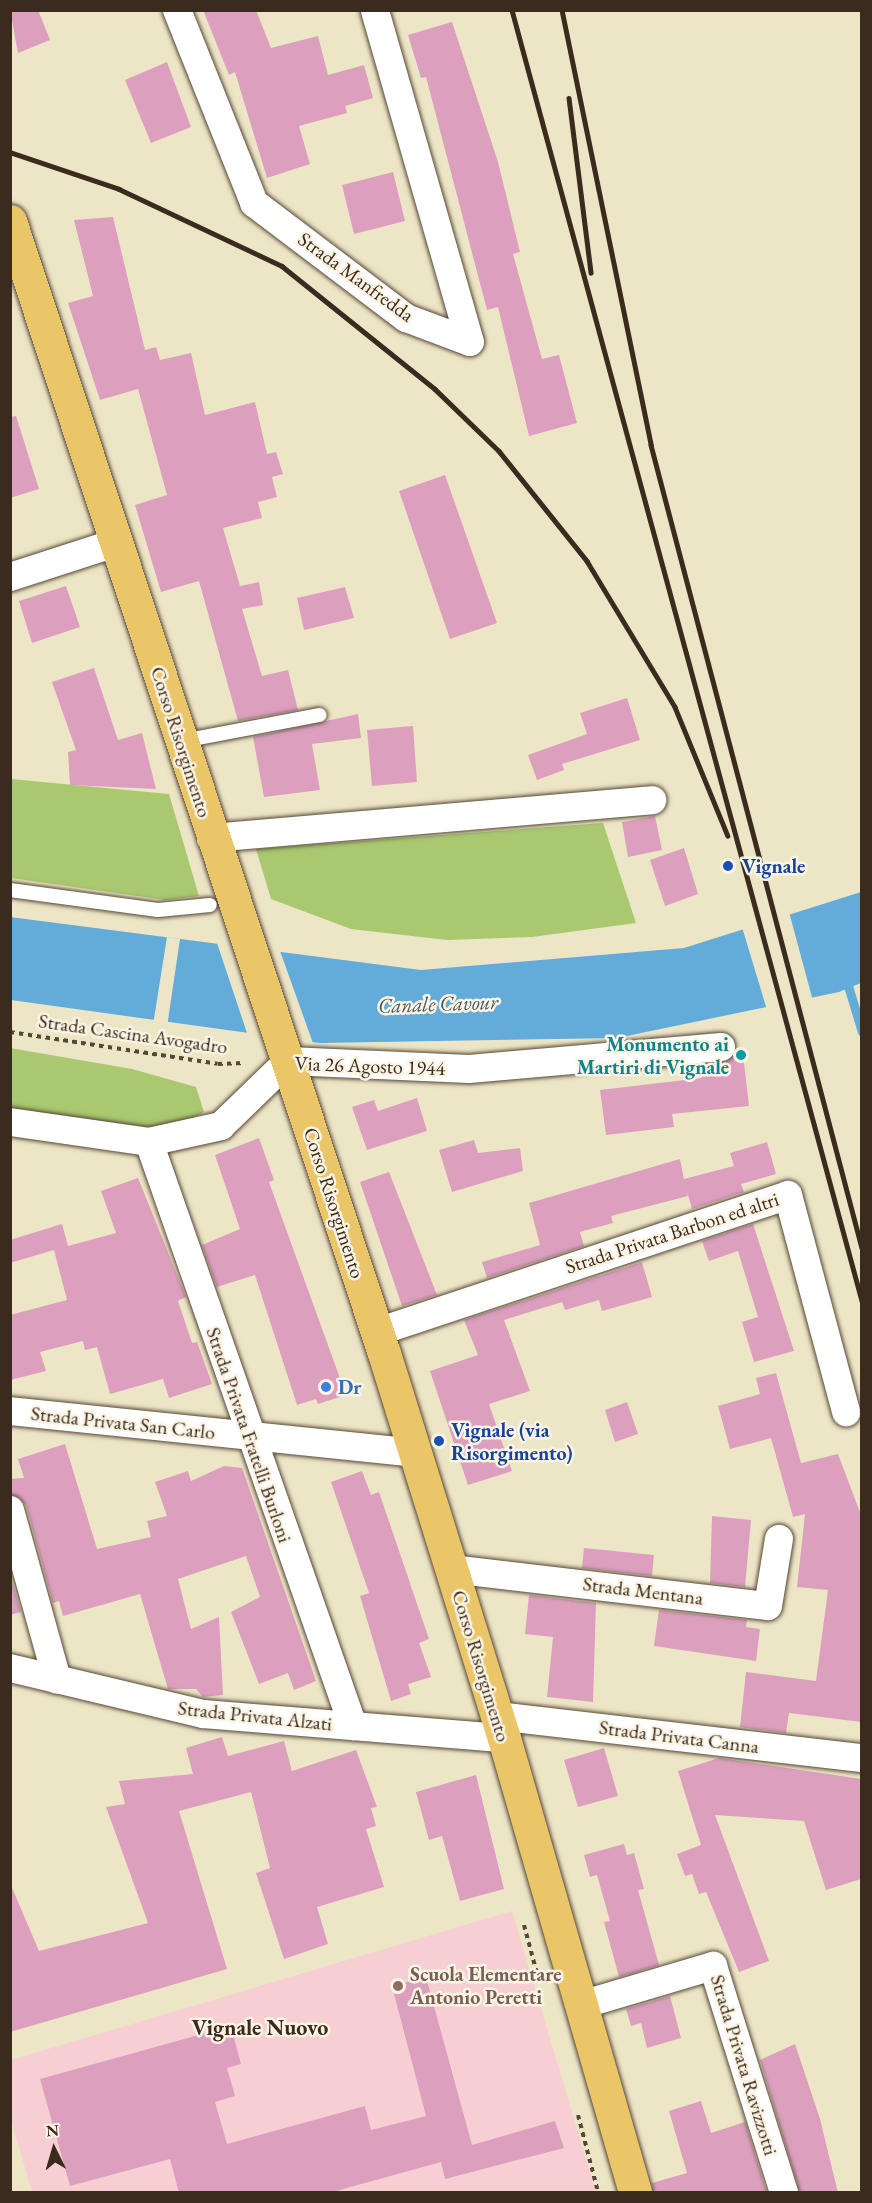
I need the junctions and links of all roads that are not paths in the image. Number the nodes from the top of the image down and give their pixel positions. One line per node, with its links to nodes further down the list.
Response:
1 (177, 10): 2 (street, Strada Manfredda)
2 (375, 10)
3 (10, 221): 4 (main road, Corso Risorgimento)
4 (115, 543): 5 (street); 7 (main road, Corso Risorgimento)
5 (10, 577)
6 (320, 715): 7 (lane)
7 (182, 741): 9 (main road, Corso Risorgimento)
8 (652, 800): 9 (street)
9 (211, 838): 13 (main road, Corso Risorgimento)
10 (10, 890): 11 (lane)
11 (210, 905)
12 (721, 1047): 13 (street, Via 26 Agosto 1944)
13 (285, 1055): 15 (street, Via 26 Agosto 1944); 16 (main road, Corso Risorgimento)
14 (10, 1122): 15 (street, Via 26 Agosto 1944)
15 (149, 1142): 19 (street, Strada Privata Fratelli Burloni)
16 (377, 1332): 18 (street, Strada Privata Barbon ed altri); 20 (main road, Corso Risorgimento)
17 (10, 1411): 19 (street, Strada Privata San Carlo)
18 (846, 1412)
19 (248, 1436): 20 (street, Strada Privata San Carlo); 26 (street, Strada Privata Fratelli Burloni)
20 (415, 1453): 23 (main road, Corso Risorgimento)
21 (10, 1510): 25 (street)
22 (778, 1539): 23 (street, Strada Mentana)
23 (451, 1569): 27 (main road, Corso Risorgimento)
24 (10, 1668): 25 (street, Strada Privata Alzati)
25 (57, 1680): 26 (street, Strada Privata Alzati)
26 (353, 1726): 27 (street, Strada Privata Alzati)
27 (501, 1727): 28 (street, Strada Privata Canna); 29 (main road, Corso Risorgimento)
28 (861, 1758)
29 (581, 2005): 30 (main road, Corso Risorgimento); 31 (street, Strada Privata Ravizzotti)
30 (635, 2193)
31 (784, 2193)

